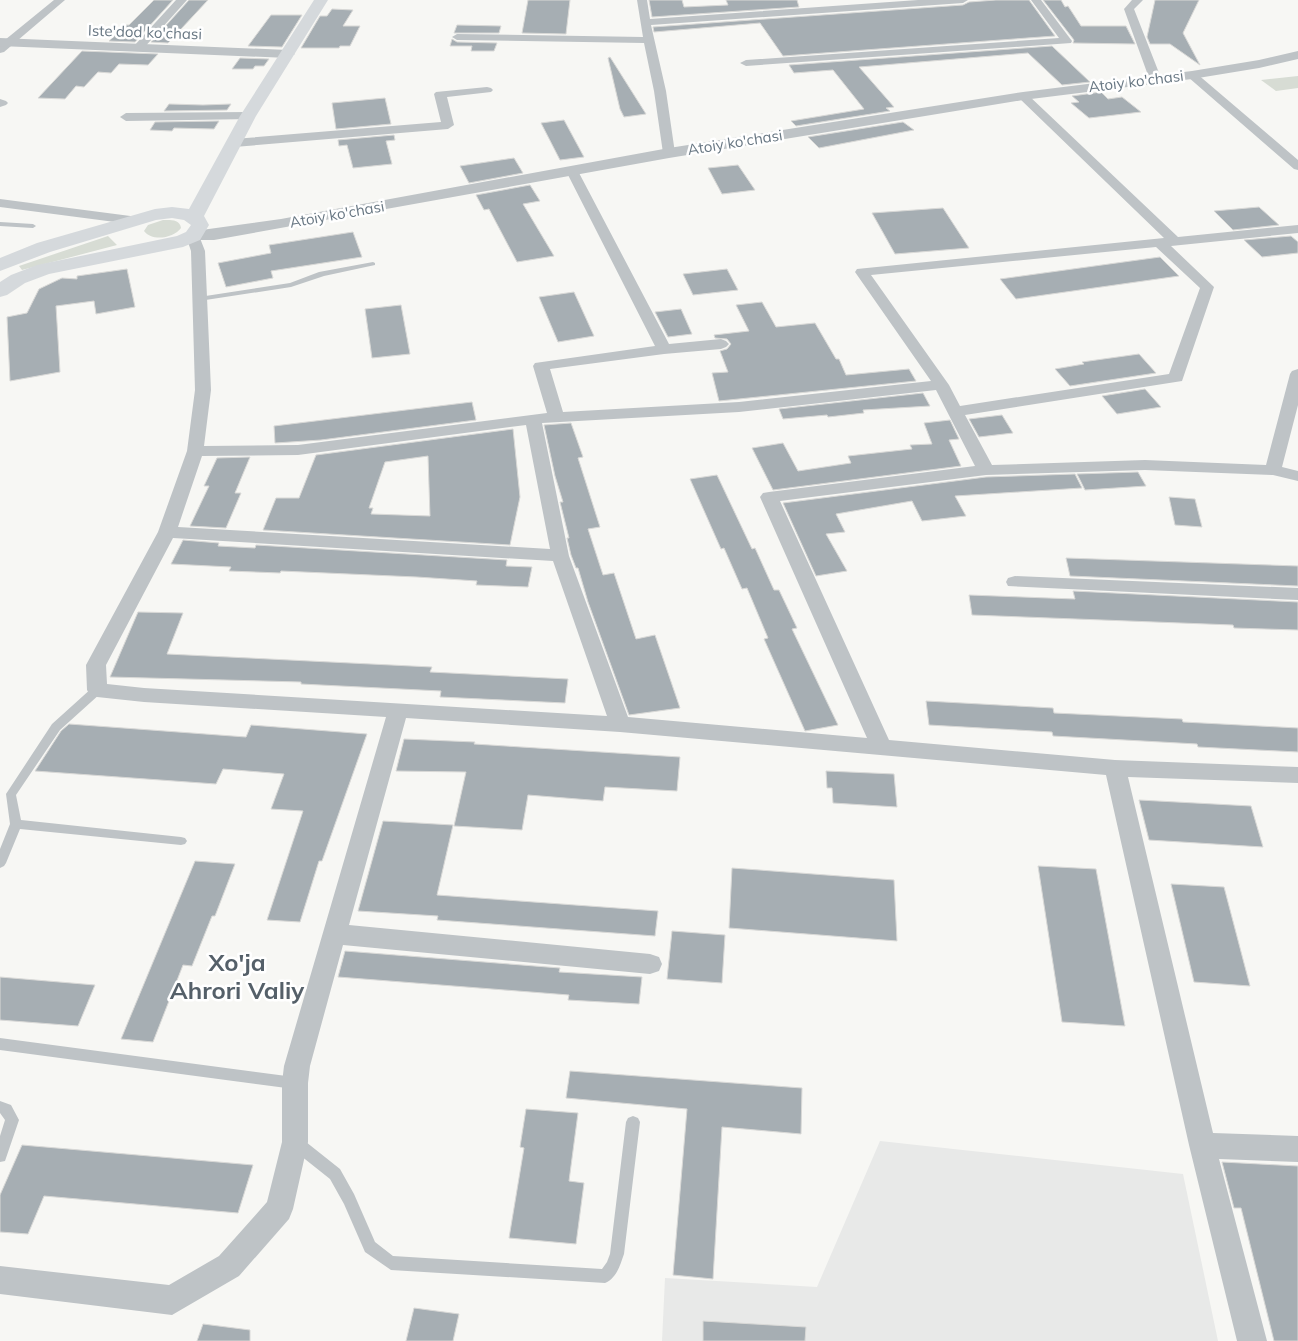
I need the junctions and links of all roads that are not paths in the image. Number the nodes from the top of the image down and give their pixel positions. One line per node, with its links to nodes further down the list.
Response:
1 (60, 0): 15 (street)
2 (182, 0): 16 (street)
3 (321, 0): 17 (main road)
4 (642, 0): 12 (street)
5 (800, 0): 11 (street)
6 (953, 0): 7 (street); 10 (street)
7 (963, 0)
8 (1036, 0): 19 (street)
9 (1138, 0): 21 (street)
10 (877, 3): 11 (street)
11 (804, 12): 12 (street)
12 (645, 22): 14 (street)
13 (457, 37): 14 (street)
14 (648, 40): 27 (street)
15 (3, 45): 16 (street, Iste'dod ko'chasi)
16 (138, 48): 17 (street, Iste'dod ko'chasi)
17 (288, 54): 24 (main road)
18 (1298, 55): 20 (street, Atoiy ko'chasi)
19 (746, 63)
20 (1192, 75): 21 (street, Atoiy ko'chasi); 28 (street)
21 (1155, 78): 23 (street, Atoiy ko'chasi)
22 (487, 90): 26 (street)
23 (1023, 96): 27 (street, Atoiy ko'chasi); 38 (street)
24 (248, 116): 25 (street); 26 (main road)
25 (126, 117)
26 (234, 143): 31 (main road); 32 (main road)
27 (669, 153): 29 (street, Atoiy ko'chasi)
28 (1298, 166)
29 (572, 171): 34 (street, Atoiy ko'chasi); 45 (street)
30 (0, 203): 32 (street)
31 (194, 216): 32 (main road); 34 (street, Atoiy ko'chasi); 37 (main road)
32 (146, 218): 39 (main road); 41 (main road)
33 (0, 224): 35 (lane)
34 (281, 224): 37 (street, Atoiy ko'chasi)
35 (33, 226)
36 (1298, 229): 38 (street)
37 (193, 236): 39 (main road); 43 (street)
38 (1168, 242): 47 (street); 48 (street)
39 (155, 246): 42 (main road)
40 (373, 264): 43 (lane)
41 (0, 265)
42 (0, 292)
43 (199, 298): 51 (street)
44 (720, 344): 45 (street)
45 (664, 349): 49 (street)
46 (1298, 374): 53 (street)
47 (941, 385): 48 (street); 49 (street)
48 (954, 412): 52 (street)
49 (556, 418): 50 (street)
50 (533, 419): 51 (street); 56 (street)
51 (195, 451): 55 (street)
52 (986, 470): 53 (street); 62 (street)
53 (1273, 470): 54 (street)
54 (1298, 476)
55 (167, 532): 56 (street); 59 (street)
56 (560, 556): 61 (street)
57 (1015, 582): 58 (street)
58 (1298, 594)
59 (97, 690): 60 (street); 65 (lane)
60 (398, 711): 61 (street); 68 (street)
61 (620, 724): 62 (street)
62 (882, 748): 63 (street)
63 (1115, 768): 64 (street); 75 (street)
64 (1298, 775)
65 (16, 824): 66 (lane); 67 (lane)
66 (181, 841)
67 (0, 863)
68 (335, 934): 69 (street); 71 (street)
69 (650, 964)
70 (0, 1044): 71 (lane)
71 (295, 1083): 74 (street)
72 (0, 1107): 77 (lane)
73 (633, 1122): 74 (lane)
74 (295, 1142): 78 (street)
75 (1202, 1145): 76 (street); 79 (street)
76 (1298, 1149)
77 (0, 1156)
78 (0, 1280)
79 (1252, 1341)

